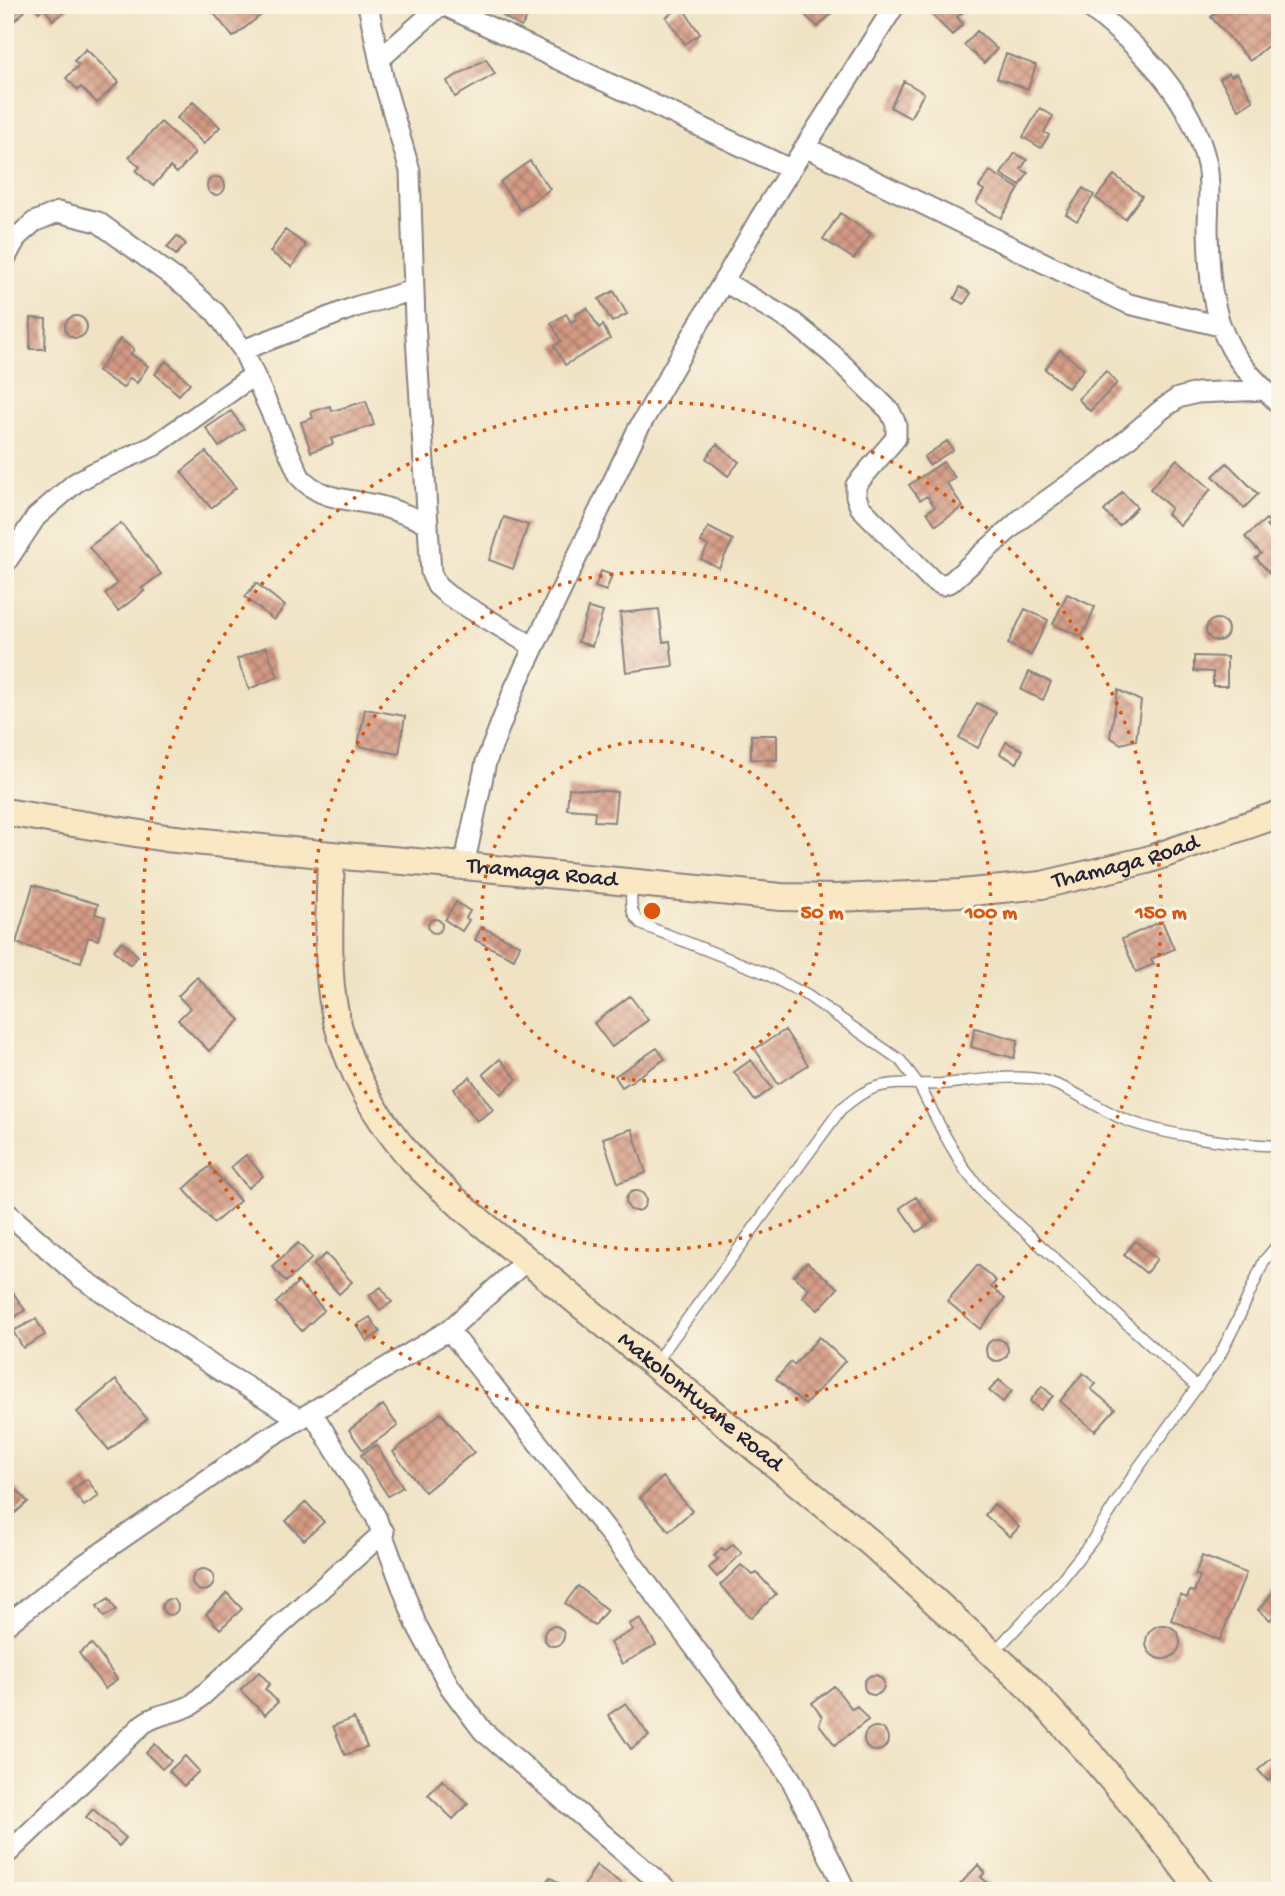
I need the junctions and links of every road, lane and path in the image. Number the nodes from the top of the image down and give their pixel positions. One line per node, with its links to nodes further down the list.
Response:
1 (368, 5): 5 (street)
2 (442, 5): 5 (street); 7 (street)
3 (895, 5): 6 (street)
4 (1087, 5): 11 (street)
5 (380, 59): 10 (street)
6 (805, 147): 7 (street); 11 (street)
7 (790, 169): 9 (street)
8 (5, 258): 12 (street)
9 (723, 281): 14 (street); 18 (street)
10 (414, 290): 12 (street); 16 (street)
11 (1220, 326): 14 (street)
12 (243, 350): 13 (street)
13 (254, 375): 16 (street); 17 (street)
14 (1265, 390): 15 (street)
15 (1280, 405)
16 (428, 523): 18 (street)
17 (5, 564)
18 (534, 647): 22 (street)
19 (5, 812): 21 (main road, Thamaga Road)
20 (1280, 814): 23 (main road, Thamaga Road)
21 (331, 855): 22 (main road, Thamaga Road); 28 (main road, Makolontwane Road)
22 (464, 866): 23 (main road, Thamaga Road)
23 (633, 882): 24 (lane)
24 (919, 1085): 25 (lane); 30 (lane); 31 (lane)
25 (1280, 1146)
26 (5, 1211): 32 (street)
27 (1280, 1242): 31 (lane)
28 (527, 1260): 29 (street); 30 (main road, Makolontwane Road)
29 (449, 1330): 32 (street); 38 (street)
30 (653, 1365): 35 (main road, Makolontwane Road)
31 (1197, 1387): 35 (lane)
32 (306, 1415): 33 (street); 34 (street)
33 (384, 1532): 36 (street); 37 (street)
34 (5, 1626)
35 (992, 1654): 39 (main road, Makolontwane Road)
36 (5, 1856)
37 (669, 1891)
38 (846, 1891)
39 (1201, 1891)

